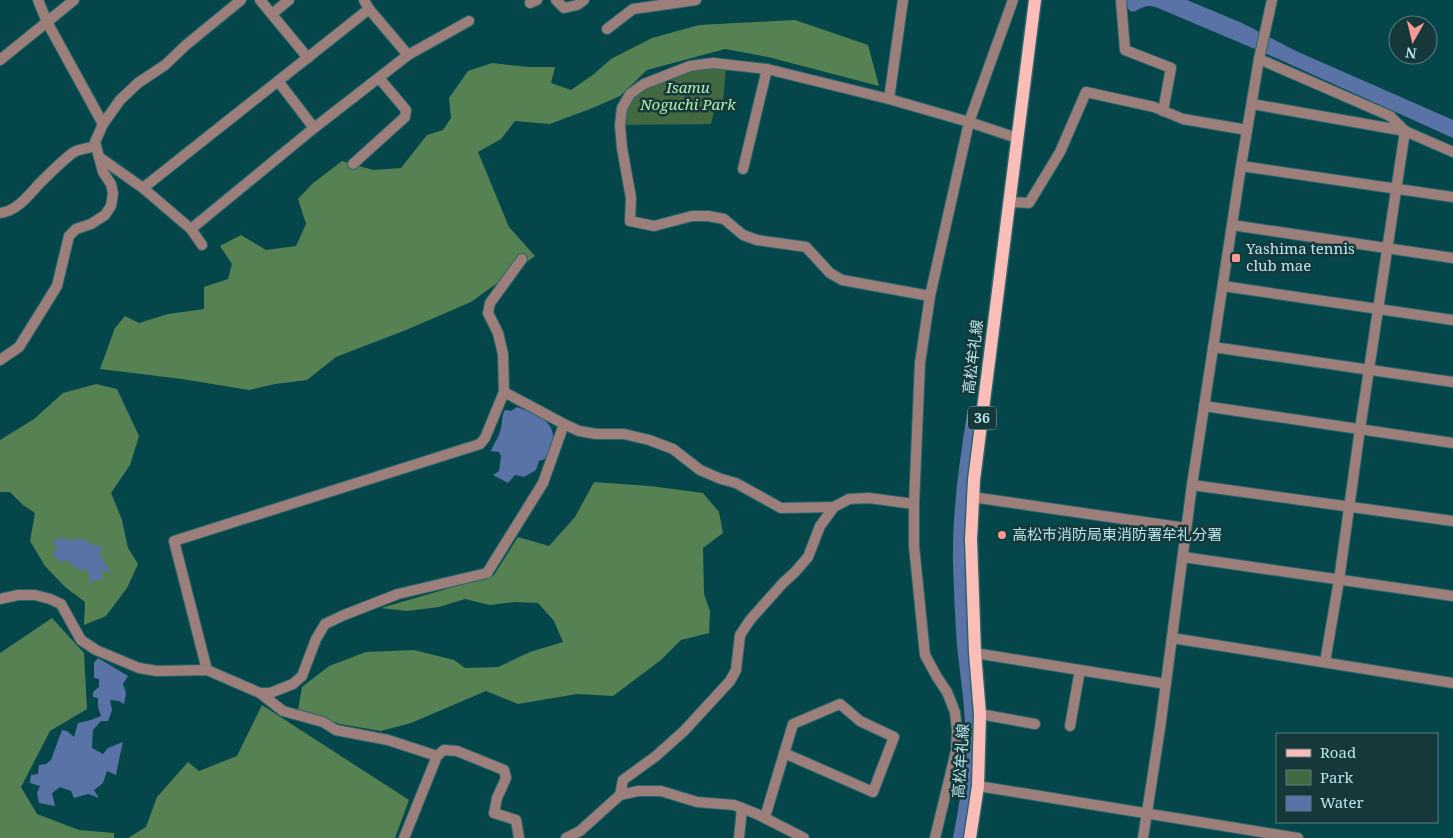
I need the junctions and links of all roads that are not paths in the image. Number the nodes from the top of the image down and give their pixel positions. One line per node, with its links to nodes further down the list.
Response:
1 (38, 0): 18 (street)
2 (74, 0): 18 (street)
3 (241, 0): 31 (street)
4 (260, 0): 16 (street)
5 (289, 0): 16 (street)
6 (556, 0): 7 (street)
7 (584, 0)
8 (696, 0): 15 (street)
9 (903, 0): 27 (street)
10 (1013, 0): 30 (street)
11 (1035, 0): 35 (main road, 高松牟礼線 / 36)
12 (1121, 0): 29 (street)
13 (1272, 0): 21 (street)
14 (367, 4): 20 (street); 22 (street)
15 (637, 4): 19 (street)
16 (272, 14): 22 (street)
17 (469, 21): 20 (street)
18 (47, 22): 23 (street); 31 (street)
19 (607, 29)
20 (408, 55): 25 (street)
21 (1260, 57): 28 (street); 34 (street)
22 (308, 58): 26 (street)
23 (0, 60)
24 (767, 69): 27 (street); 41 (street); 54 (street)
25 (379, 78): 32 (street); 39 (street)
26 (278, 81): 32 (street); 42 (street)
27 (888, 100): 30 (street)
28 (1252, 104): 33 (street); 34 (street)
29 (1163, 111): 33 (street); 45 (street)
30 (969, 122): 35 (street); 54 (street)
31 (103, 124): 36 (street)
32 (314, 128): 48 (street)
33 (1247, 130): 40 (street)
34 (1405, 131): 37 (street); 43 (street)
35 (1017, 138): 45 (main road, 高松牟礼線 / 36)
36 (96, 146): 38 (street); 46 (street)
37 (1453, 152)
38 (99, 158): 42 (street); 58 (street)
39 (353, 164)
40 (1241, 166): 43 (street); 47 (street)
41 (743, 169)
42 (143, 188): 48 (street)
43 (1397, 189): 44 (street); 50 (street)
44 (1453, 197)
45 (1010, 202): 67 (main road, 高松牟礼線 / 36)
46 (0, 213)
47 (1232, 225): 50 (street); 53 (street)
48 (191, 229): 49 (street)
49 (202, 245)
50 (1388, 248): 51 (street); 55 (street)
51 (1453, 258)
52 (522, 259): 61 (street)
53 (1222, 286): 55 (street); 57 (street)
54 (930, 296): 68 (street)
55 (1379, 309): 56 (street); 59 (street)
56 (1453, 320)
57 (1213, 347): 59 (street); 62 (street)
58 (0, 360)
59 (1370, 370): 60 (street); 64 (street)
60 (1453, 382)
61 (504, 392): 63 (street); 80 (street)
62 (1204, 406): 64 (street); 66 (street)
63 (564, 424): 70 (street); 84 (street)
64 (1360, 429): 65 (street); 69 (street)
65 (1453, 443)
66 (1192, 485): 69 (street); 72 (street)
67 (972, 497): 72 (street); 78 (main road, 高松牟礼線 / 36)
68 (914, 504): 70 (street); 101 (street)
69 (1350, 507): 71 (street); 74 (street)
70 (834, 508): 91 (street)
71 (1453, 521)
72 (1186, 528): 73 (street)
73 (1183, 557): 74 (street); 77 (street)
74 (1339, 580): 75 (street); 79 (street)
75 (1453, 596)
76 (0, 598): 80 (street)
77 (1172, 638): 79 (street); 83 (street)
78 (975, 653): 81 (street); 85 (main road, 高松牟礼線 / 36)
79 (1325, 662): 82 (street)
80 (207, 670): 84 (street)
81 (1080, 670): 83 (street); 87 (street)
82 (1453, 683)
83 (1166, 684): 93 (street)
84 (260, 693): 89 (street)
85 (980, 714): 86 (street); 90 (main road, 高松牟礼線 / 36)
86 (1035, 724)
87 (1070, 726)
88 (784, 753): 88 (street); 94 (street)
89 (436, 756): 96 (street); 97 (street)
90 (978, 786): 93 (street); 102 (main road, 高松牟礼線 / 36)
91 (620, 795): 92 (street); 95 (street)
92 (742, 808): 94 (street); 99 (street)
93 (1146, 814): 103 (street); 104 (street)
94 (765, 818): 100 (street)
95 (582, 834): 98 (street)
96 (404, 838)
97 (519, 838)
98 (566, 838)
99 (739, 838)
100 (804, 838)
101 (935, 838)
102 (970, 838)
103 (1143, 838)
104 (1298, 838)

